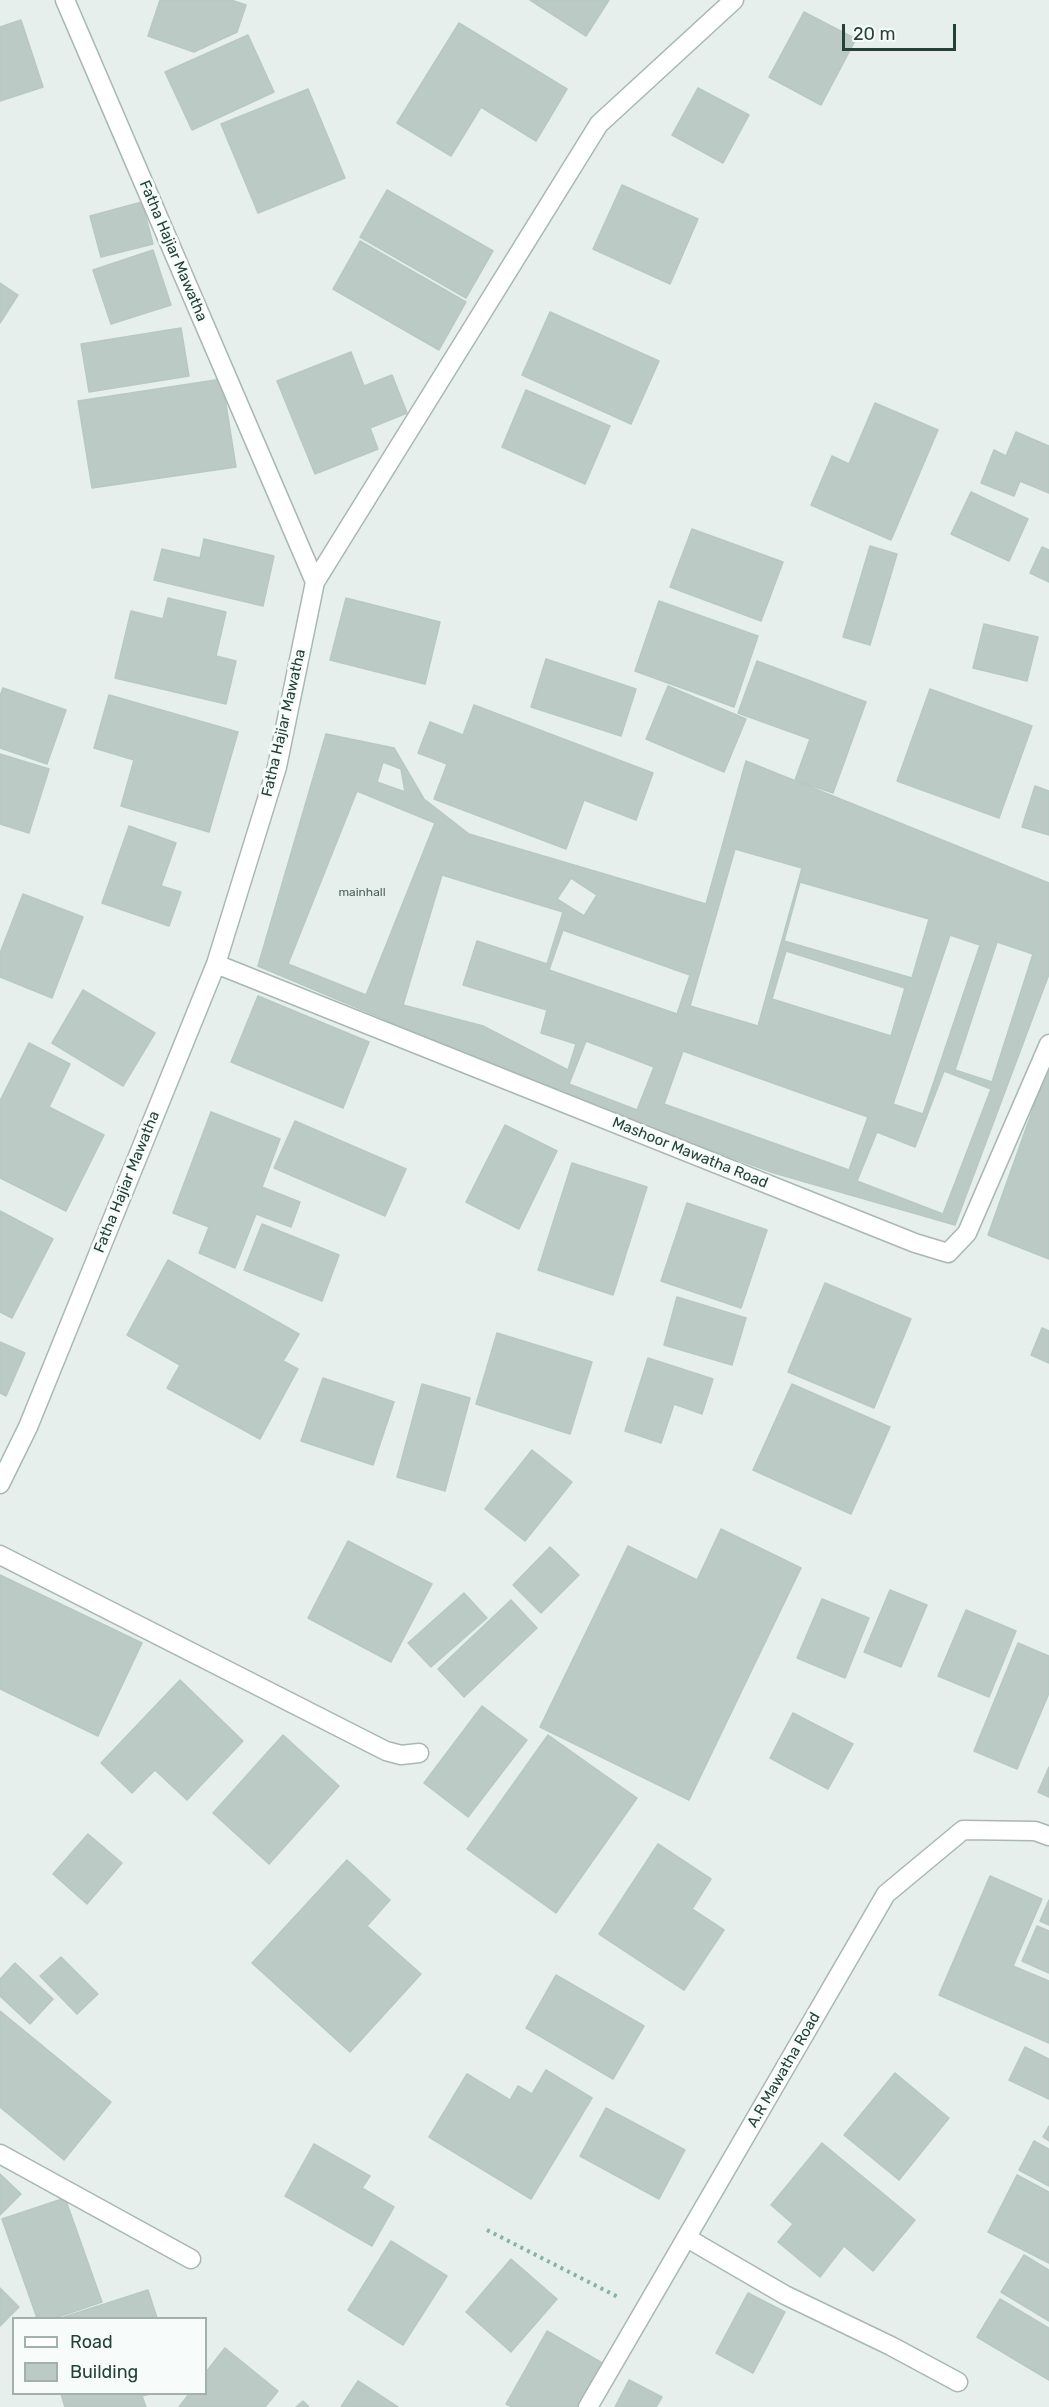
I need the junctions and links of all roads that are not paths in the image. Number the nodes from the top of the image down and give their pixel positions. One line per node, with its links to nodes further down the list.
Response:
1 (65, 0): 3 (street, Fatha Hajiar Mawatha)
2 (735, 0): 3 (street)
3 (315, 582): 4 (street, Fatha Hajiar Mawatha)
4 (216, 964): 5 (street, Mashoor Mawatha Road); 6 (street, Fatha Hajiar Mawatha)
5 (1049, 1044)
6 (0, 1484)
7 (0, 1555): 8 (street)
8 (419, 1753)
9 (1049, 1836): 11 (street, A.R Mawatha Road)
10 (0, 2154): 12 (street)
11 (687, 2238): 13 (street); 14 (street, A.R Mawatha Road)
12 (191, 2259)
13 (958, 2382)
14 (588, 2407)

